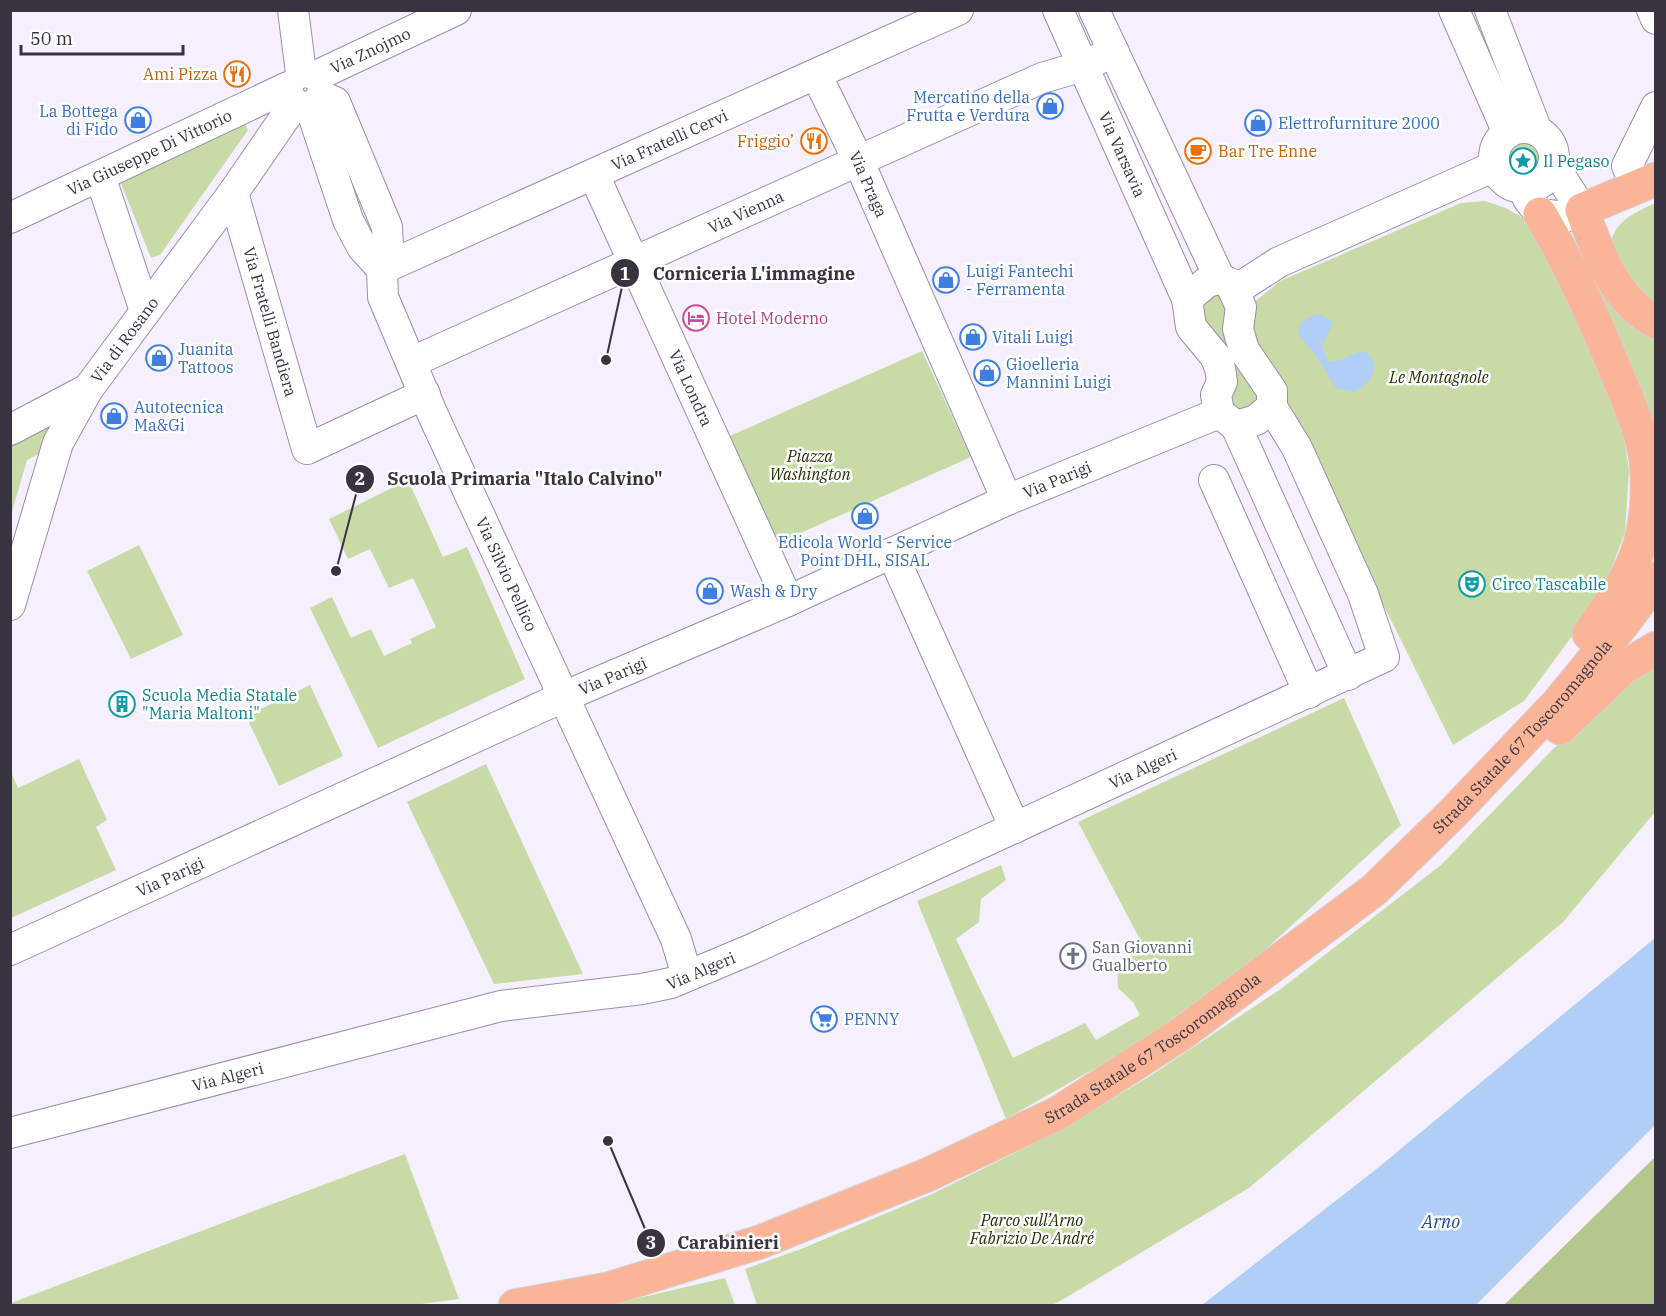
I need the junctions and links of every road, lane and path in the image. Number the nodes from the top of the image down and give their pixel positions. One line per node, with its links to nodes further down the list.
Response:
1 (293, 10): 15 (street)
2 (456, 10): 15 (street, Via Znojmo)
3 (958, 10): 14 (street, Via Fratelli Cervi)
4 (1058, 10): 12 (street, Via Varsavia)
5 (1094, 10): 10 (street)
6 (1454, 10): 13 (street)
7 (1490, 10): 11 (street)
8 (1652, 10): 9 (street)
9 (1656, 19)
10 (1114, 52): 12 (street, Via Vienna); 26 (street)
11 (1509, 58): 13 (street); 17 (street)
12 (1083, 66): 18 (street, Via Vienna); 28 (street, Via Varsavia)
13 (1481, 70): 17 (street)
14 (816, 74): 18 (street, Via Praga); 21 (street, Via Fratelli Cervi)
15 (305, 90): 22 (street, Via Giuseppe Di Vittorio); 25 (street, Via di Rosano); 32 (street)
16 (1656, 107): 23 (street)
17 (1523, 132): 19 (street); 20 (street)
18 (859, 162): 31 (street, Via Vienna); 44 (street, Via Praga)
19 (1553, 165): 24 (street); 27 (street)
20 (1495, 166): 24 (street); 33 (street)
21 (594, 175): 31 (street, Via Londra); 32 (street, Via Fratelli Cervi)
22 (100, 176): 30 (street, Via Giuseppe Di Vittorio); 35 (street)
23 (1646, 183): 27 (main road)
24 (1518, 188): 29 (street)
25 (233, 193): 35 (street, Via di Rosano); 39 (street, Via Fratelli Bandiera)
26 (1182, 198): 28 (street); 33 (street)
27 (1582, 210): 29 (street); 36 (main road)
28 (1148, 214): 34 (street, Via Varsavia)
29 (1540, 214): 53 (main road)
30 (10, 218)
31 (634, 260): 37 (street, Via Vienna); 47 (street, Via Londra)
32 (382, 268): 37 (street, Via Silvio Pellico)
33 (1227, 285): 34 (street); 40 (street)
34 (1187, 299): 41 (street, Via Varsavia)
35 (145, 311): 38 (street, Via di Rosano)
36 (1656, 322)
37 (412, 362): 39 (street, Via Silvio Pellico)
38 (88, 389): 42 (street); 48 (street, Via di Rosano)
39 (425, 394): 52 (street, Via Silvio Pellico)
40 (1272, 407): 41 (street, Via Parigi); 50 (street, Via Algeri)
41 (1227, 420): 44 (street, Via Parigi); 50 (street)
42 (10, 429)
43 (1214, 480): 51 (street)
44 (1007, 500): 45 (street, Via Parigi)
45 (892, 553): 47 (street, Via Parigi); 54 (street)
46 (1656, 579): 53 (main road, Strada Statale 67 Toscoromagnola)
47 (788, 601): 52 (street, Via Parigi)
48 (10, 605)
49 (1656, 648): 55 (main road)
50 (1348, 675): 51 (street, Via Algeri)
51 (1309, 693): 54 (street, Via Algeri)
52 (563, 697): 56 (street, Via Parigi); 57 (street, Via Silvio Pellico)
53 (1454, 812): 55 (main road, Strada Statale 67 Toscoromagnola)
54 (1015, 828): 57 (street, Via Algeri)
55 (1374, 890): 59 (main road, Strada Statale 67 Toscoromagnola)
56 (10, 950)
57 (679, 980): 58 (street, Via Algeri)
58 (10, 1133)
59 (515, 1305)

